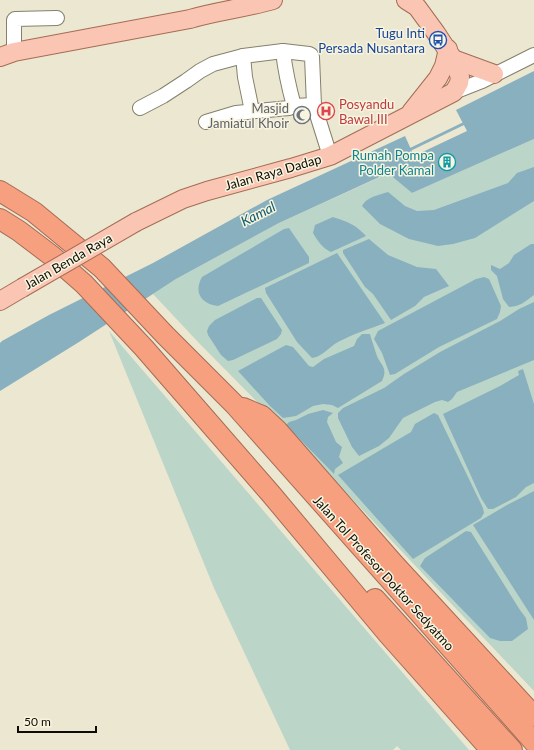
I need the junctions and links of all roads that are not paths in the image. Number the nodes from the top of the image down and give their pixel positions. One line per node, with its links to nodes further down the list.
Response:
1 (273, 0): 6 (main road)
2 (406, 0): 5 (main road)
3 (57, 18): 6 (street)
4 (283, 51): 8 (street); 11 (street); 13 (street)
5 (450, 54): 9 (main road); 10 (main road); 15 (main road, Jalan Raya Dadap)
6 (7, 55)
7 (534, 55): 9 (street)
8 (243, 56): 12 (street); 14 (street)
9 (494, 74): 10 (street)
10 (454, 92): 15 (main road, Jalan Raya Dadap)
11 (294, 106): 13 (street); 14 (street)
12 (140, 108)
13 (315, 110): 17 (street)
14 (252, 111): 16 (street)
15 (408, 116): 17 (main road, Jalan Raya Dadap)
16 (206, 122)
17 (330, 156): 20 (main road, Jalan Raya Dadap)
18 (0, 191): 22 (highway, Jalan Tol Profesor Doktor Sedyatmo)
19 (0, 220): 23 (highway, Jalan Tol Profesor Doktor Sedyatmo)
20 (136, 222): 21 (main road, Jalan Benda Raya, bridge)
21 (0, 301)
22 (234, 405): 24 (highway, Jalan Tol Profesor Doktor Sedyatmo); 27 (highway, Jalan Tol Profesor Doktor Sedyatmo)
23 (271, 494): 28 (highway, Jalan Tol Profesor Doktor Sedyatmo); 29 (highway, Jalan Tol Profesor Doktor Sedyatmo)
24 (516, 696): 25 (highway); 26 (highway, Jalan Tol Profesor Doktor Sedyatmo)
25 (534, 712)
26 (534, 716)
27 (534, 742)
28 (491, 750)
29 (512, 750)

